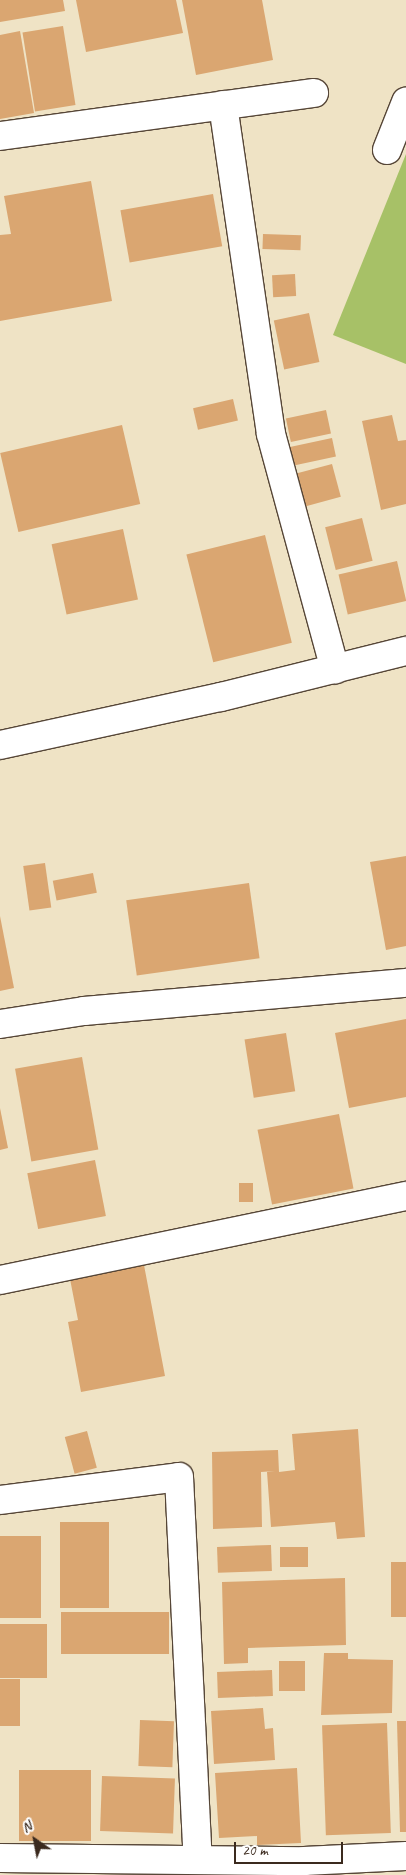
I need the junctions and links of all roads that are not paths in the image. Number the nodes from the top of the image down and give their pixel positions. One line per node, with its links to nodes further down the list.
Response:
1 (314, 93): 3 (street)
2 (406, 102): 5 (street)
3 (223, 105): 4 (street); 7 (street)
4 (0, 136)
5 (387, 150)
6 (406, 650): 7 (street)
7 (335, 669): 8 (street)
8 (0, 745)
9 (406, 983): 10 (street)
10 (0, 1024)
11 (406, 1196): 12 (street)
12 (0, 1280)
13 (0, 1500): 16 (street)
14 (406, 1856): 17 (street)
15 (0, 1858): 16 (street)
16 (198, 1860): 17 (street)
17 (305, 1868)

